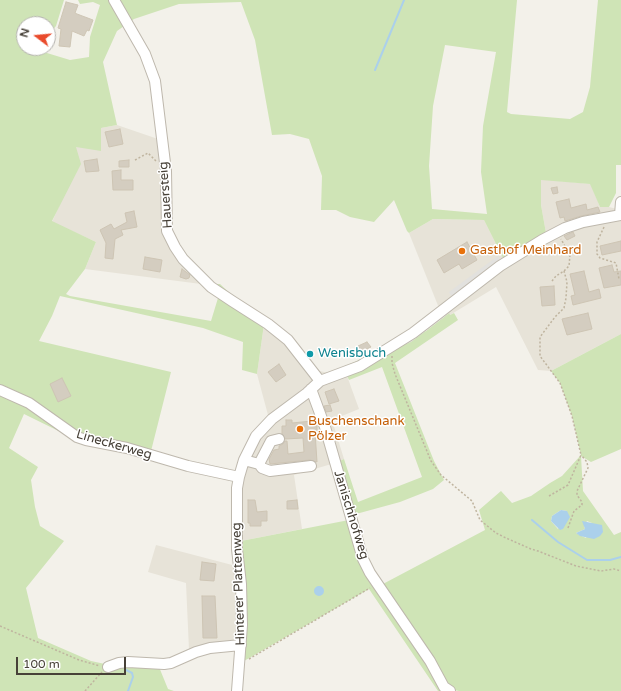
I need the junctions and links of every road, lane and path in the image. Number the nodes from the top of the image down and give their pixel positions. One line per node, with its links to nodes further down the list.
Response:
1 (114, 0): 3 (street, Hauersteig)
2 (135, 160): 3 (path)
3 (166, 171): 12 (street, Hauersteig)
4 (621, 202): 5 (street)
5 (621, 215): 6 (street)
6 (608, 217): 7 (street); 9 (path)
7 (557, 232): 8 (path); 11 (street)
8 (564, 271): 10 (path); 16 (path)
9 (618, 279)
10 (552, 281)
11 (394, 345): 12 (street); 23 (path)
12 (320, 381): 13 (street, Hinterer Plattenweg)
13 (311, 389): 17 (street, Hinterer Plattenweg); 24 (street, Janischhofweg)
14 (0, 390): 20 (street, Lineckerweg)
15 (278, 439): 18 (street)
16 (581, 455): 21 (path); 22 (path)
17 (244, 460): 18 (street); 20 (street, Hinterer Plattenweg)
18 (259, 464): 19 (street)
19 (311, 466)
20 (238, 477): 26 (street, Hinterer Plattenweg)
21 (549, 496)
22 (568, 528)
23 (621, 571)
24 (378, 584): 27 (path); 31 (street, Janischhofweg)
25 (0, 626): 28 (path)
26 (241, 645): 27 (street, Hinterer Plattenweg); 28 (street)
27 (240, 662): 30 (street, Hinterer Plattenweg)
28 (108, 667): 29 (path)
29 (85, 691)
30 (237, 691)
31 (450, 691)

